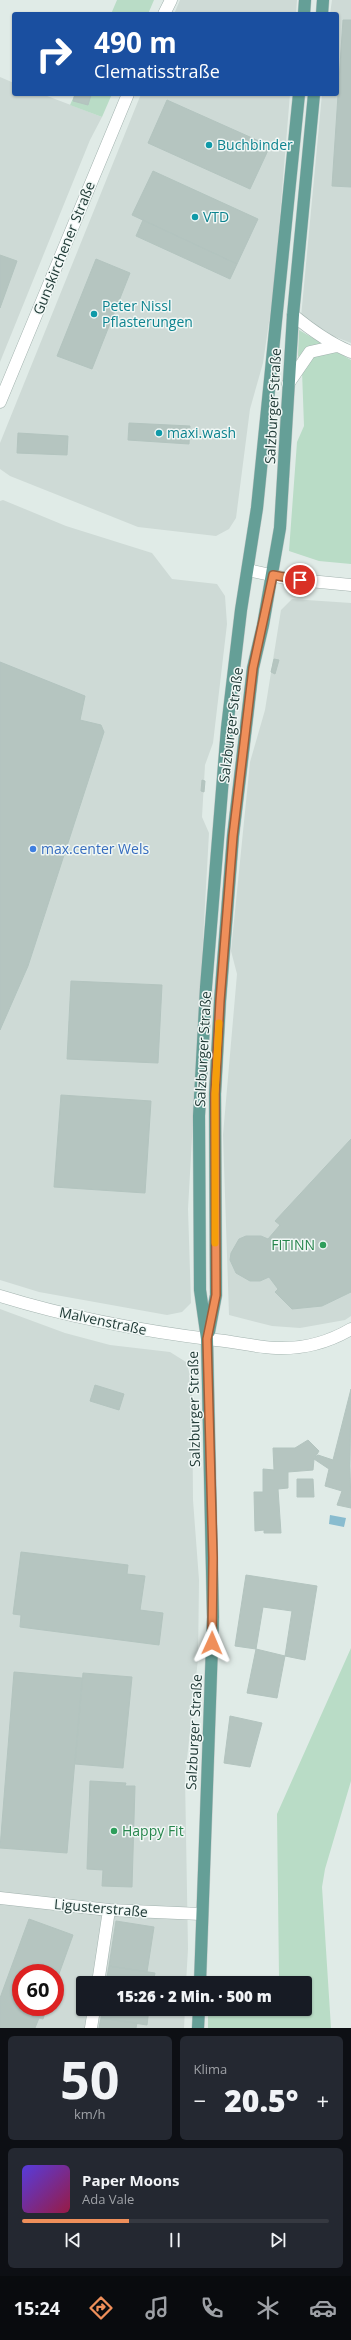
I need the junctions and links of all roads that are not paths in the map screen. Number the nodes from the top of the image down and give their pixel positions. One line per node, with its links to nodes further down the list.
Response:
1 (171, 0): 4 (street)
2 (305, 0): 5 (main road)
3 (323, 0): 6 (main road)
4 (165, 12)
5 (304, 12)
6 (322, 12)
7 (127, 96): 14 (street, Gunskirchener Straße)
8 (299, 96): 15 (main road, Salzburger Straße)
9 (314, 96): 10 (main road, Salzburger Straße)
10 (293, 315): 11 (street); 13 (main road, Salzburger Straße)
11 (337, 346): 12 (street); 13 (street)
12 (351, 352)
13 (288, 384): 16 (main road, Salzburger Straße)
14 (0, 402)
15 (248, 570): 16 (street); 20 (main road, Salzburger Straße)
16 (273, 575): 17 (street); 20 (main road, Salzburger Straße)
17 (351, 585)
18 (0, 1296): 20 (street, Malvenstraße)
19 (351, 1329): 20 (street, Malvenstraße)
20 (207, 1339): 23 (main road, Salzburger Straße)
21 (0, 1898): 22 (street, Ligusterstraße)
22 (109, 1910): 23 (street, Ligusterstraße); 24 (street)
23 (201, 1914): 25 (main road, Salzburger Straße)
24 (99, 1976)
25 (200, 1976)
26 (93, 2016): 28 (street)
27 (199, 2016): 29 (main road)
28 (91, 2028)
29 (198, 2028)

